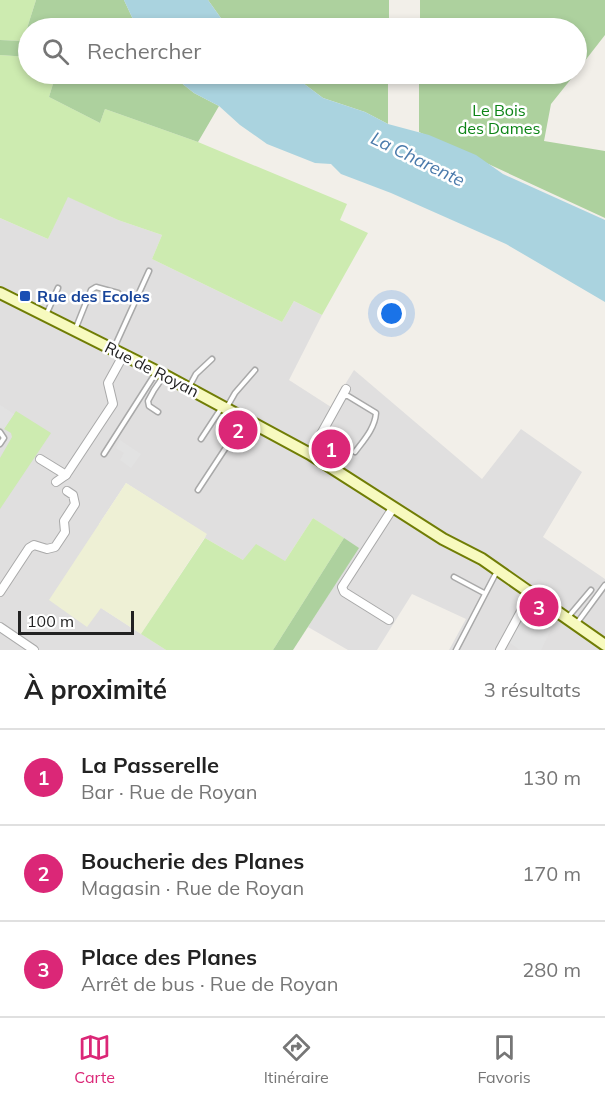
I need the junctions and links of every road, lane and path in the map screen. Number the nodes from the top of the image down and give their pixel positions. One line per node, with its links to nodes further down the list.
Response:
1 (149, 271): 7 (lane)
2 (58, 288): 5 (lane)
3 (118, 293): 6 (lane)
4 (0, 294): 5 (main road, Rue de Royan)
5 (46, 316): 6 (main road, Rue de Royan)
6 (75, 330): 7 (main road, Rue de Royan)
7 (119, 352): 10 (main road, Rue de Royan); 23 (street)
8 (212, 359): 11 (lane)
9 (255, 370): 13 (lane)
10 (160, 373): 11 (main road, Rue de Royan); 14 (lane); 20 (lane)
11 (189, 388): 13 (main road, Rue de Royan)
12 (344, 392): 19 (lane); 21 (street)
13 (225, 407): 15 (main road, Rue de Royan); 17 (lane)
14 (158, 412)
15 (246, 418): 21 (main road, Rue de Royan); 25 (lane)
16 (0, 432): 18 (lane)
17 (201, 439)
18 (0, 444)
19 (355, 452)
20 (104, 454)
21 (310, 454): 27 (main road, Rue de Royan)
22 (40, 459): 23 (street)
23 (66, 475): 24 (street)
24 (56, 482)
25 (198, 490)
26 (67, 491): 33 (street)
27 (393, 508): 28 (main road, Rue de Royan); 36 (street)
28 (454, 545): 29 (main road, Rue de Royan); 34 (main road, Rue de Royan)
29 (495, 575): 34 (main road, Rue de Royan); 35 (lane)
30 (454, 577): 35 (lane)
31 (605, 585): 37 (lane)
32 (591, 590): 37 (lane)
33 (0, 592)
34 (529, 592): 37 (main road, Rue de Royan); 42 (street)
35 (484, 593): 41 (lane)
36 (389, 620)
37 (571, 622): 39 (main road, Rue de Royan)
38 (0, 627): 40 (street)
39 (605, 645): 43 (lane)
40 (34, 650)
41 (456, 650)
42 (500, 650)
43 (602, 650)

